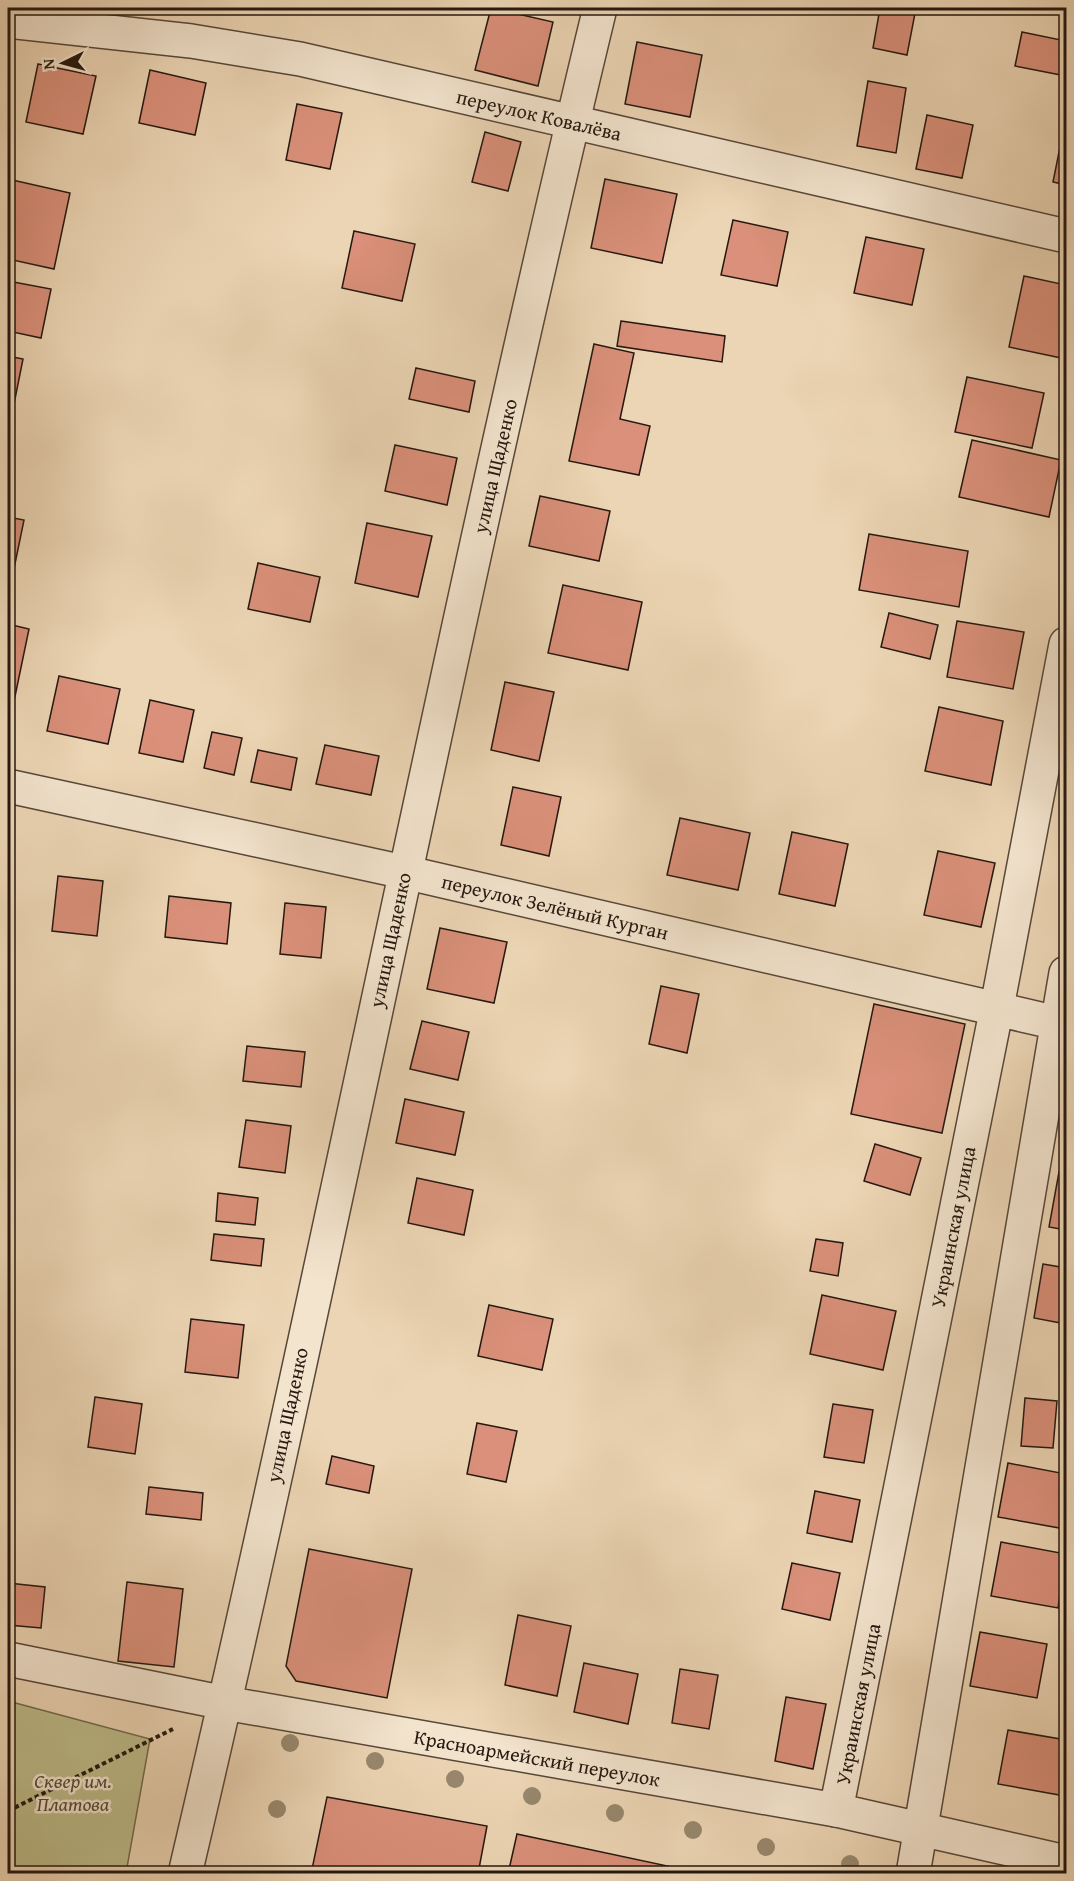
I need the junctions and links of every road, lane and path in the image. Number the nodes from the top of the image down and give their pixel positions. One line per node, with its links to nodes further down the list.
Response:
1 (600, 8): 3 (street, улица Щаденко)
2 (8, 21): 3 (street, переулок Ковалёва)
3 (572, 123): 4 (street, переулок Ковалёва); 7 (street, улица Щаденко)
4 (1066, 236)
5 (1066, 644): 9 (street, Украинская улица)
6 (8, 786): 7 (street, переулок Зелёный Курган)
7 (404, 872): 9 (street, переулок Зелёный Курган); 12 (street, улица Щаденко)
8 (1066, 973): 10 (street)
9 (997, 1007): 10 (street, переулок Зелёный Курган); 13 (street, Украинская улица)
10 (1062, 1024): 15 (street)
11 (8, 1659): 12 (street, Красноармейский переулок)
12 (225, 1703): 13 (street, Красноармейский переулок); 14 (path); 17 (street, улица Щаденко)
13 (836, 1810): 15 (street, Красноармейский переулок)
14 (8, 1811)
15 (921, 1829): 16 (street, Красноармейский переулок); 18 (street)
16 (1066, 1862)
17 (185, 1874)
18 (913, 1874)

